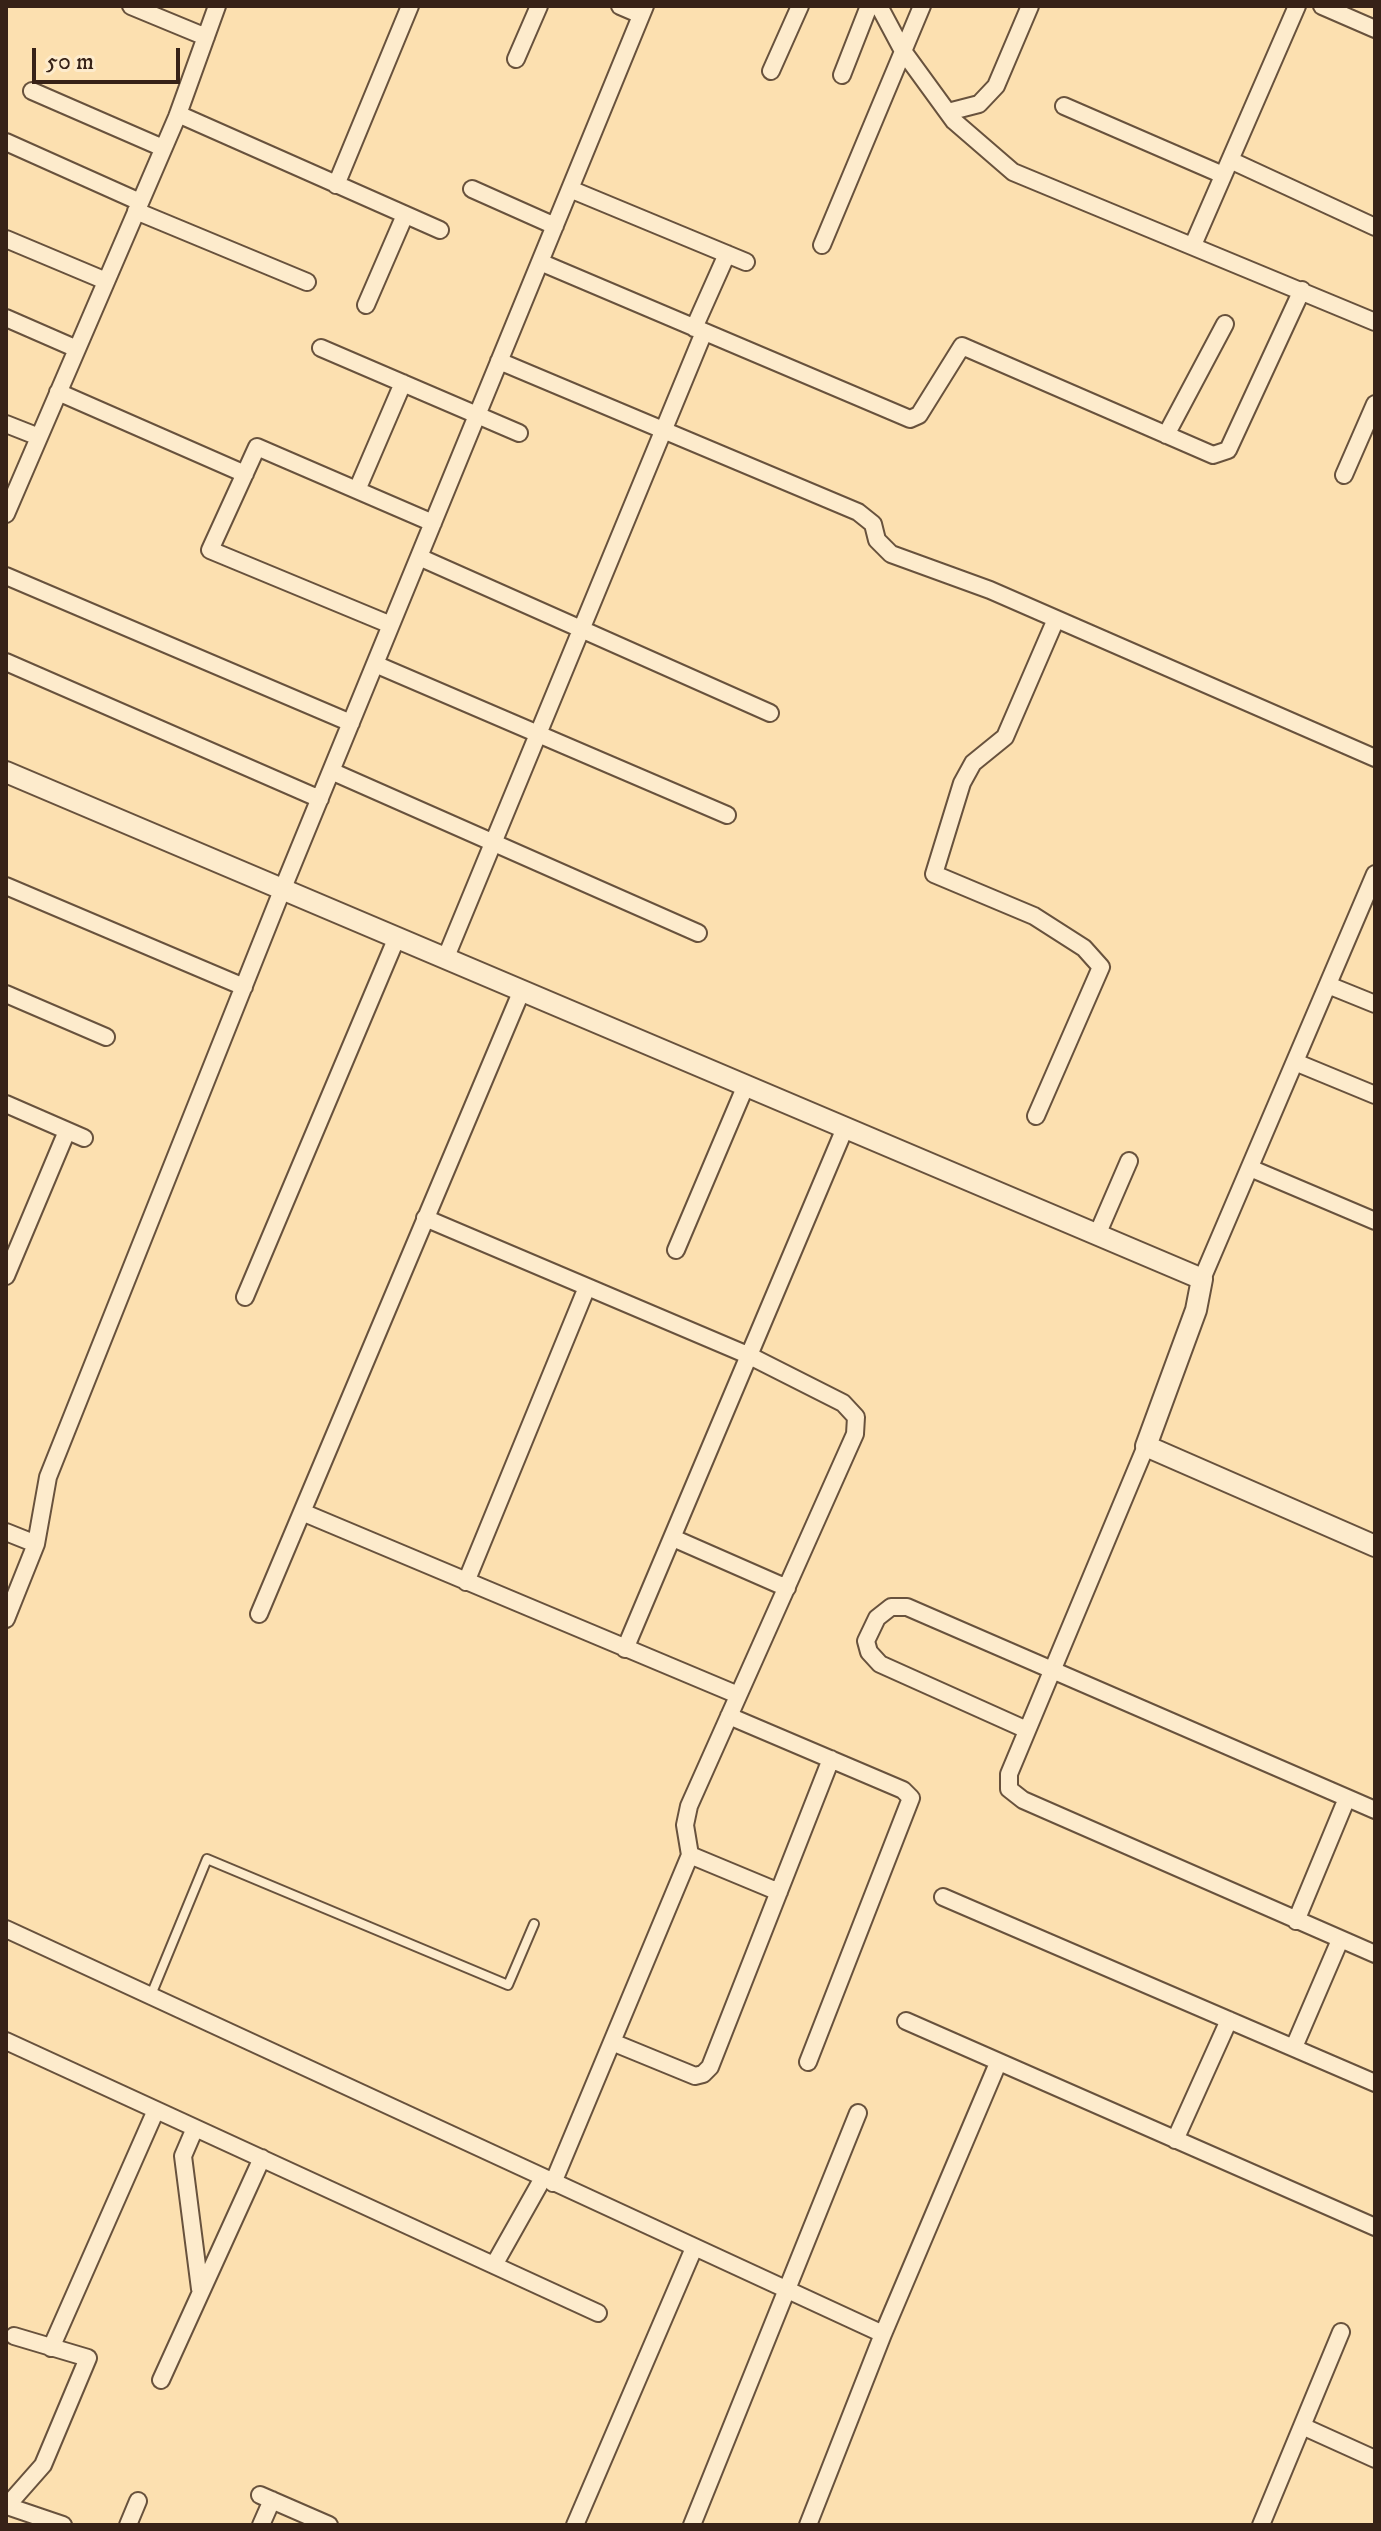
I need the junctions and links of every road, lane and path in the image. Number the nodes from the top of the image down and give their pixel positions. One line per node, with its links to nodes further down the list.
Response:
1 (131, 6): 15 (street)
2 (217, 6): 15 (street)
3 (410, 6): 27 (street)
4 (539, 6): 17 (street)
5 (620, 6): 13 (street)
6 (800, 6): 18 (street)
7 (869, 6): 19 (street)
8 (879, 6): 16 (street)
9 (922, 6): 16 (street)
10 (1030, 6): 22 (street)
11 (1297, 6): 26 (street)
12 (1322, 6): 14 (street)
13 (643, 11): 29 (street)
14 (1375, 29)
15 (206, 37): 23 (street)
16 (903, 51): 22 (street); 36 (street)
17 (516, 59)
18 (771, 71)
19 (842, 75)
20 (32, 91): 25 (street)
21 (1064, 106): 26 (street)
22 (948, 112): 37 (street)
23 (178, 114): 25 (street); 27 (street)
24 (6, 142): 30 (street)
25 (163, 148): 30 (street)
26 (1226, 167): 33 (street); 37 (street)
27 (336, 185): 31 (street)
28 (472, 189): 32 (street)
29 (570, 189): 32 (street); 38 (street)
30 (138, 206): 41 (street); 42 (street)
31 (405, 215): 34 (street); 44 (street)
32 (555, 226): 39 (street)
33 (1375, 227)
34 (440, 230)
35 (6, 239): 41 (street)
36 (822, 245)
37 (1193, 245): 43 (street)
38 (727, 254): 40 (street); 48 (street)
39 (540, 262): 48 (street); 51 (street)
40 (746, 262)
41 (106, 281): 50 (street)
42 (307, 282)
43 (1302, 290): 46 (street); 59 (street)
44 (366, 305)
45 (6, 318): 50 (street)
46 (1375, 322)
47 (1225, 324): 59 (street)
48 (699, 330): 57 (street); 59 (street)
49 (321, 348): 52 (street)
50 (77, 349): 53 (street)
51 (499, 361): 55 (street); 57 (street)
52 (403, 383): 55 (street); 63 (street)
53 (58, 392): 60 (street); 61 (street)
54 (1375, 404): 62 (street)
55 (478, 414): 58 (street); 65 (street)
56 (6, 424): 60 (street)
57 (664, 431): 68 (street); 70 (street)
58 (519, 433)
59 (1166, 435)
60 (39, 437): 64 (street)
61 (245, 474): 63 (street); 69 (street)
62 (1344, 475)
63 (357, 490): 65 (street)
64 (6, 514)
65 (433, 523): 66 (street)
66 (419, 557): 69 (street); 70 (street)
67 (6, 576): 74 (street)
68 (1056, 619): 76 (street); 99 (street)
69 (391, 625): 72 (street)
70 (583, 630): 73 (street); 75 (street)
71 (6, 662): 79 (street)
72 (375, 664): 74 (street); 75 (street)
73 (770, 713)
74 (351, 723): 77 (street)
75 (539, 735): 80 (street); 81 (street)
76 (1375, 758)
77 (331, 771): 79 (street); 81 (street)
78 (6, 772): 84 (street)
79 (320, 799): 84 (street)
80 (727, 815)
81 (494, 843): 86 (street); 88 (street)
82 (1375, 874): 85 (street)
83 (6, 886): 90 (street)
84 (283, 888): 87 (street); 90 (street)
85 (1369, 904): 89 (street)
86 (698, 933)
87 (397, 937): 88 (street); 112 (street)
88 (446, 957): 91 (street)
89 (1328, 985): 93 (street); 95 (street)
90 (244, 987): 118 (street)
91 (522, 990): 96 (street); 105 (street)
92 (6, 994): 94 (street)
93 (1375, 1004)
94 (106, 1037)
95 (1295, 1062): 97 (street); 104 (street)
96 (746, 1085): 100 (street); 108 (street)
97 (1375, 1095)
98 (6, 1104): 101 (street)
99 (1036, 1116)
100 (845, 1128): 107 (street); 113 (street)
101 (67, 1131): 102 (street); 109 (street)
102 (84, 1138)
103 (1129, 1161): 107 (street)
104 (1250, 1168): 106 (street); 110 (street)
105 (425, 1218): 111 (street); 115 (street)
106 (1375, 1221)
107 (1097, 1235): 110 (street)
108 (676, 1250)
109 (6, 1276)
110 (1202, 1279): 114 (street)
111 (587, 1287): 113 (street); 120 (street)
112 (245, 1297)
113 (750, 1356): 117 (street); 121 (street)
114 (1146, 1446): 119 (street); 125 (street)
115 (302, 1512): 120 (street); 122 (street)
116 (6, 1532): 118 (street)
117 (673, 1538): 121 (street); 124 (street)
118 (36, 1544): 123 (street)
119 (1375, 1546)
120 (466, 1582): 124 (street)
121 (787, 1588): 126 (street)
122 (259, 1614)
123 (6, 1619)
124 (625, 1649): 126 (street)
125 (1052, 1671): 128 (street); 128 (street); 130 (street)
126 (738, 1695): 127 (street)
127 (729, 1716): 129 (street); 132 (street)
128 (1027, 1730): 135 (street)
129 (831, 1759): 133 (street); 146 (street)
130 (1347, 1798): 131 (street); 135 (street)
131 (1375, 1810)
132 (690, 1855): 133 (street); 144 (street)
133 (779, 1892): 144 (street)
134 (943, 1897): 141 (street)
135 (1296, 1921): 138 (street)
136 (534, 1924): 140 (lane)
137 (6, 1929): 140 (street)
138 (1340, 1940): 139 (street); 145 (street)
139 (1375, 1954)
140 (150, 1996): 154 (street)
141 (1229, 2020): 145 (street); 152 (street)
142 (906, 2021): 147 (street)
143 (6, 2041): 149 (street)
144 (612, 2042): 154 (street)
145 (1294, 2047): 148 (street)
146 (808, 2062)
147 (998, 2063): 152 (street); 162 (street)
148 (1375, 2083)
149 (156, 2110): 151 (street); 164 (street)
150 (858, 2113): 159 (street)
151 (195, 2128): 153 (street); 158 (street)
152 (1175, 2140): 155 (street)
153 (262, 2158): 157 (street); 158 (street)
154 (548, 2180): 156 (street); 157 (street)
155 (1375, 2227)
156 (694, 2248): 159 (street); 174 (street)
157 (494, 2265): 160 (street)
158 (200, 2289): 165 (street)
159 (785, 2290): 162 (street); 175 (street)
160 (598, 2313)
161 (1341, 2332): 166 (street)
162 (883, 2334): 176 (street)
163 (14, 2336): 164 (street)
164 (51, 2348): 169 (street)
165 (161, 2380)
166 (1302, 2426): 167 (street); 177 (street)
167 (1375, 2459)
168 (138, 2501): 171 (street)
169 (6, 2507): 170 (street)
170 (63, 2525)
171 (128, 2525)
172 (261, 2525): 173 (street)
173 (329, 2525)
174 (575, 2525)
175 (692, 2525)
176 (808, 2525)
177 (1261, 2525)

